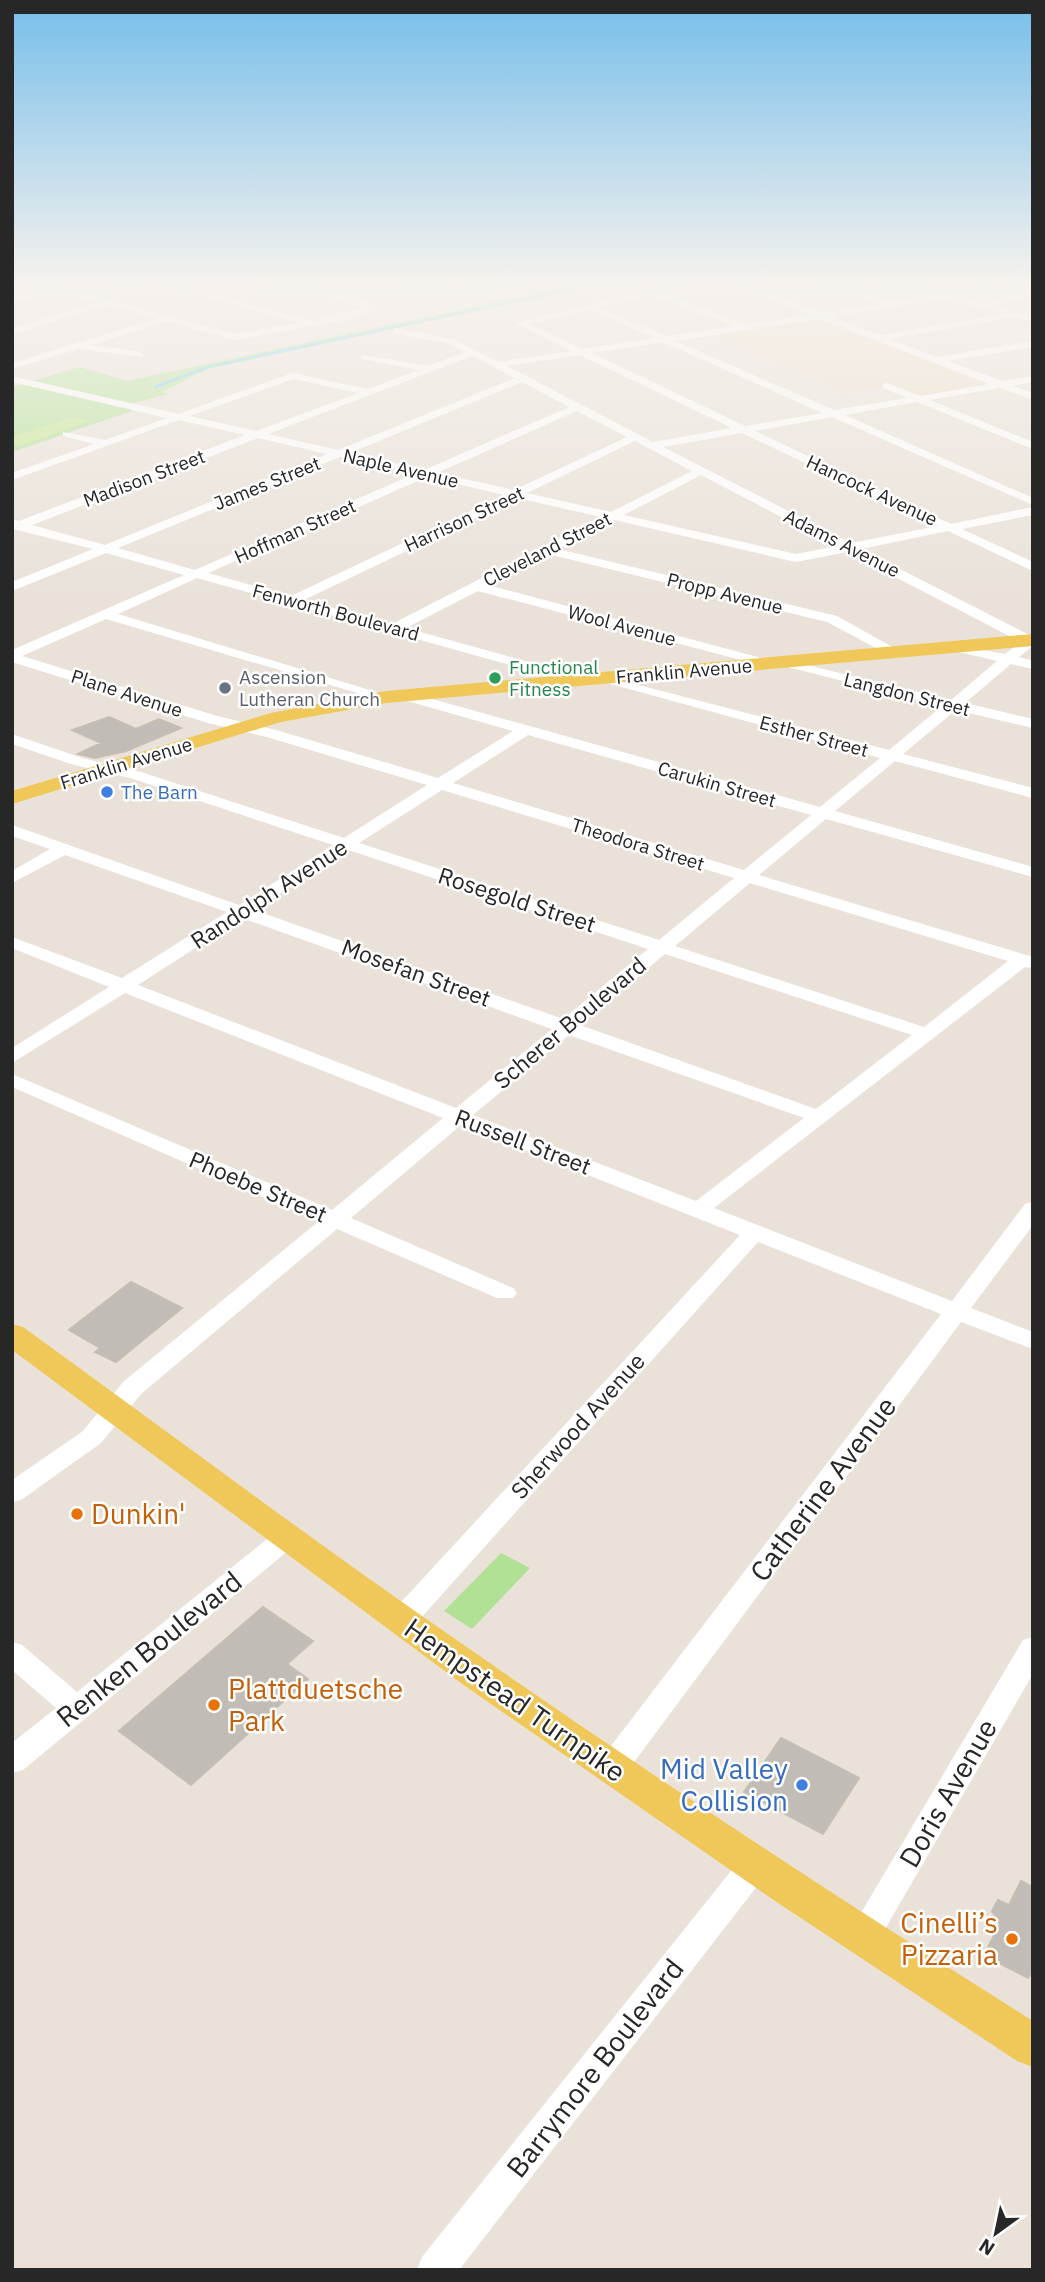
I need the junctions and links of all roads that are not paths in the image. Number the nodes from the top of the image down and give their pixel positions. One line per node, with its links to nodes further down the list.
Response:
1 (49, 387): 17 (street, Naple Avenue)
2 (260, 387): 17 (street)
3 (348, 387): 12 (street)
4 (382, 387): 12 (street, Madison Street)
5 (501, 387): 25 (street, James Street)
6 (539, 387): 15 (street)
7 (657, 387): 18 (street, Hancock Avenue)
8 (773, 387): 16 (street)
9 (891, 387): 14 (street)
10 (987, 387): 14 (street)
11 (1008, 387): 13 (street)
12 (370, 392): 20 (street, Madison Street)
13 (1033, 397)
14 (920, 399): 16 (street); 24 (street)
15 (577, 407): 21 (street); 29 (street, Hoffman Street)
16 (834, 414): 18 (street); 32 (street)
17 (178, 417): 20 (street, Naple Avenue); 22 (street)
18 (746, 430): 23 (street); 36 (street, Hancock Avenue)
19 (67, 434): 22 (street)
20 (257, 435): 25 (street, Naple Avenue); 35 (street, Madison Street)
21 (635, 437): 23 (street, Adams Avenue); 31 (street, Harrison Street)
22 (106, 443): 27 (street)
23 (654, 445): 28 (street, Adams Avenue)
24 (1033, 446)
25 (339, 454): 29 (street, Naple Avenue); 38 (street, James Street)
26 (12, 467): 27 (street)
27 (28, 471): 30 (street)
28 (700, 471): 34 (street, Cleveland Street); 37 (street, Adams Avenue)
29 (425, 474): 31 (street, Naple Avenue); 41 (street, Hoffman Street)
30 (12, 477)
31 (516, 494): 34 (street, Naple Avenue); 44 (street, Harrison Street)
32 (1033, 502)
33 (1033, 511): 36 (street, Naple Avenue)
34 (612, 516): 37 (street, Naple Avenue); 39 (street, Cleveland Street)
35 (15, 525): 38 (street, Fenworth Boulevard)
36 (952, 528): 37 (street, Naple Avenue); 40 (street, Hancock Avenue)
37 (852, 548): 47 (street, Adams Avenue)
38 (106, 549): 41 (street, Fenworth Boulevard); 43 (street, James Street)
39 (547, 550): 42 (street, Cleveland Street); 49 (street, Propp Avenue)
40 (1033, 566)
41 (197, 574): 44 (street, Fenworth Boulevard); 45 (street, Hoffman Street)
42 (475, 586): 46 (street, Cleveland Street); 52 (street, Wool Avenue)
43 (12, 587)
44 (293, 600): 46 (street, Fenworth Boulevard)
45 (105, 614): 50 (street, Hoffman Street); 55 (street, Carukin Street)
46 (395, 628): 54 (street, Fenworth Boulevard)
47 (1031, 640): 48 (main road, Franklin Avenue); 51 (street, Scherer Boulevard)
48 (956, 647): 49 (main road, Franklin Avenue); 51 (street)
49 (896, 653): 52 (main road, Franklin Avenue)
50 (12, 656): 58 (street, Plane Avenue)
51 (1006, 659): 53 (street); 56 (street, Scherer Boulevard)
52 (776, 663): 54 (main road, Franklin Avenue); 56 (street, Langdon Street)
53 (1033, 665)
54 (587, 679): 55 (main road, Franklin Avenue); 61 (street, Esther Street)
55 (394, 696): 58 (main road, Franklin Avenue); 59 (street, Carukin Street)
56 (950, 704): 57 (street, Langdon Street); 61 (street, Scherer Boulevard)
57 (1033, 724)
58 (243, 727): 62 (main road, Franklin Avenue); 63 (street, Theodora Street)
59 (525, 730): 63 (street, Randolph Avenue); 66 (street, Carukin Street)
60 (12, 739): 62 (street, Rosegold Street)
61 (889, 756): 64 (street, Esther Street); 66 (street, Scherer Boulevard)
62 (107, 769): 65 (main road, Franklin Avenue); 68 (street, Rosegold Street)
63 (440, 784): 68 (street, Randolph Avenue); 71 (street, Theodora Street)
64 (1033, 793)
65 (12, 798)
66 (821, 813): 70 (street, Carukin Street); 71 (street, Scherer Boulevard)
67 (12, 830): 69 (street, Mosefan Street)
68 (346, 844): 73 (street, Randolph Avenue); 75 (street, Rosegold Street)
69 (65, 848): 72 (street); 73 (street, Mosefan Street)
70 (1033, 872)
71 (745, 876): 75 (street, Scherer Boulevard); 76 (street, Theodora Street)
72 (12, 878)
73 (241, 911): 77 (street, Randolph Avenue); 78 (street, Mosefan Street)
74 (12, 942): 77 (street, Russell Street)
75 (661, 947): 78 (street, Scherer Boulevard); 79 (street, Rosegold Street)
76 (1027, 961): 79 (street)
77 (124, 986): 80 (street, Randolph Avenue); 82 (street, Russell Street)
78 (565, 1027): 82 (street, Scherer Boulevard); 83 (street, Mosefan Street)
79 (927, 1034): 83 (street)
80 (12, 1057)
81 (12, 1080): 86 (street, Phoebe Street)
82 (458, 1116): 85 (street, Russell Street); 86 (street, Scherer Boulevard)
83 (819, 1117): 85 (street)
84 (1033, 1209): 89 (street, Catherine Avenue)
85 (698, 1210): 87 (street, Russell Street)
86 (335, 1220): 88 (street, Phoebe Street); 92 (street, Scherer Boulevard)
87 (755, 1232): 89 (street, Russell Street); 95 (street, Sherwood Avenue)
88 (505, 1293)
89 (956, 1311): 91 (street, Russell Street); 100 (street, Catherine Avenue)
90 (12, 1334): 92 (main road, Hempstead Turnpike)
91 (1033, 1341)
92 (114, 1409): 93 (street, Scherer Boulevard); 94 (main road, Hempstead Turnpike)
93 (12, 1493)
94 (286, 1538): 95 (main road, Hempstead Turnpike); 98 (street, Renken Boulevard)
95 (401, 1620): 100 (main road, Hempstead Turnpike)
96 (1033, 1648): 102 (street, Doris Avenue)
97 (12, 1653): 98 (street)
98 (76, 1708): 99 (street, Renken Boulevard)
99 (12, 1761)
100 (612, 1768): 101 (main road, Hempstead Turnpike)
101 (754, 1866): 102 (main road, Hempstead Turnpike); 104 (street, Barrymore Boulevard)
102 (863, 1938): 103 (main road, Hempstead Turnpike)
103 (1033, 2046)
104 (435, 2270)

